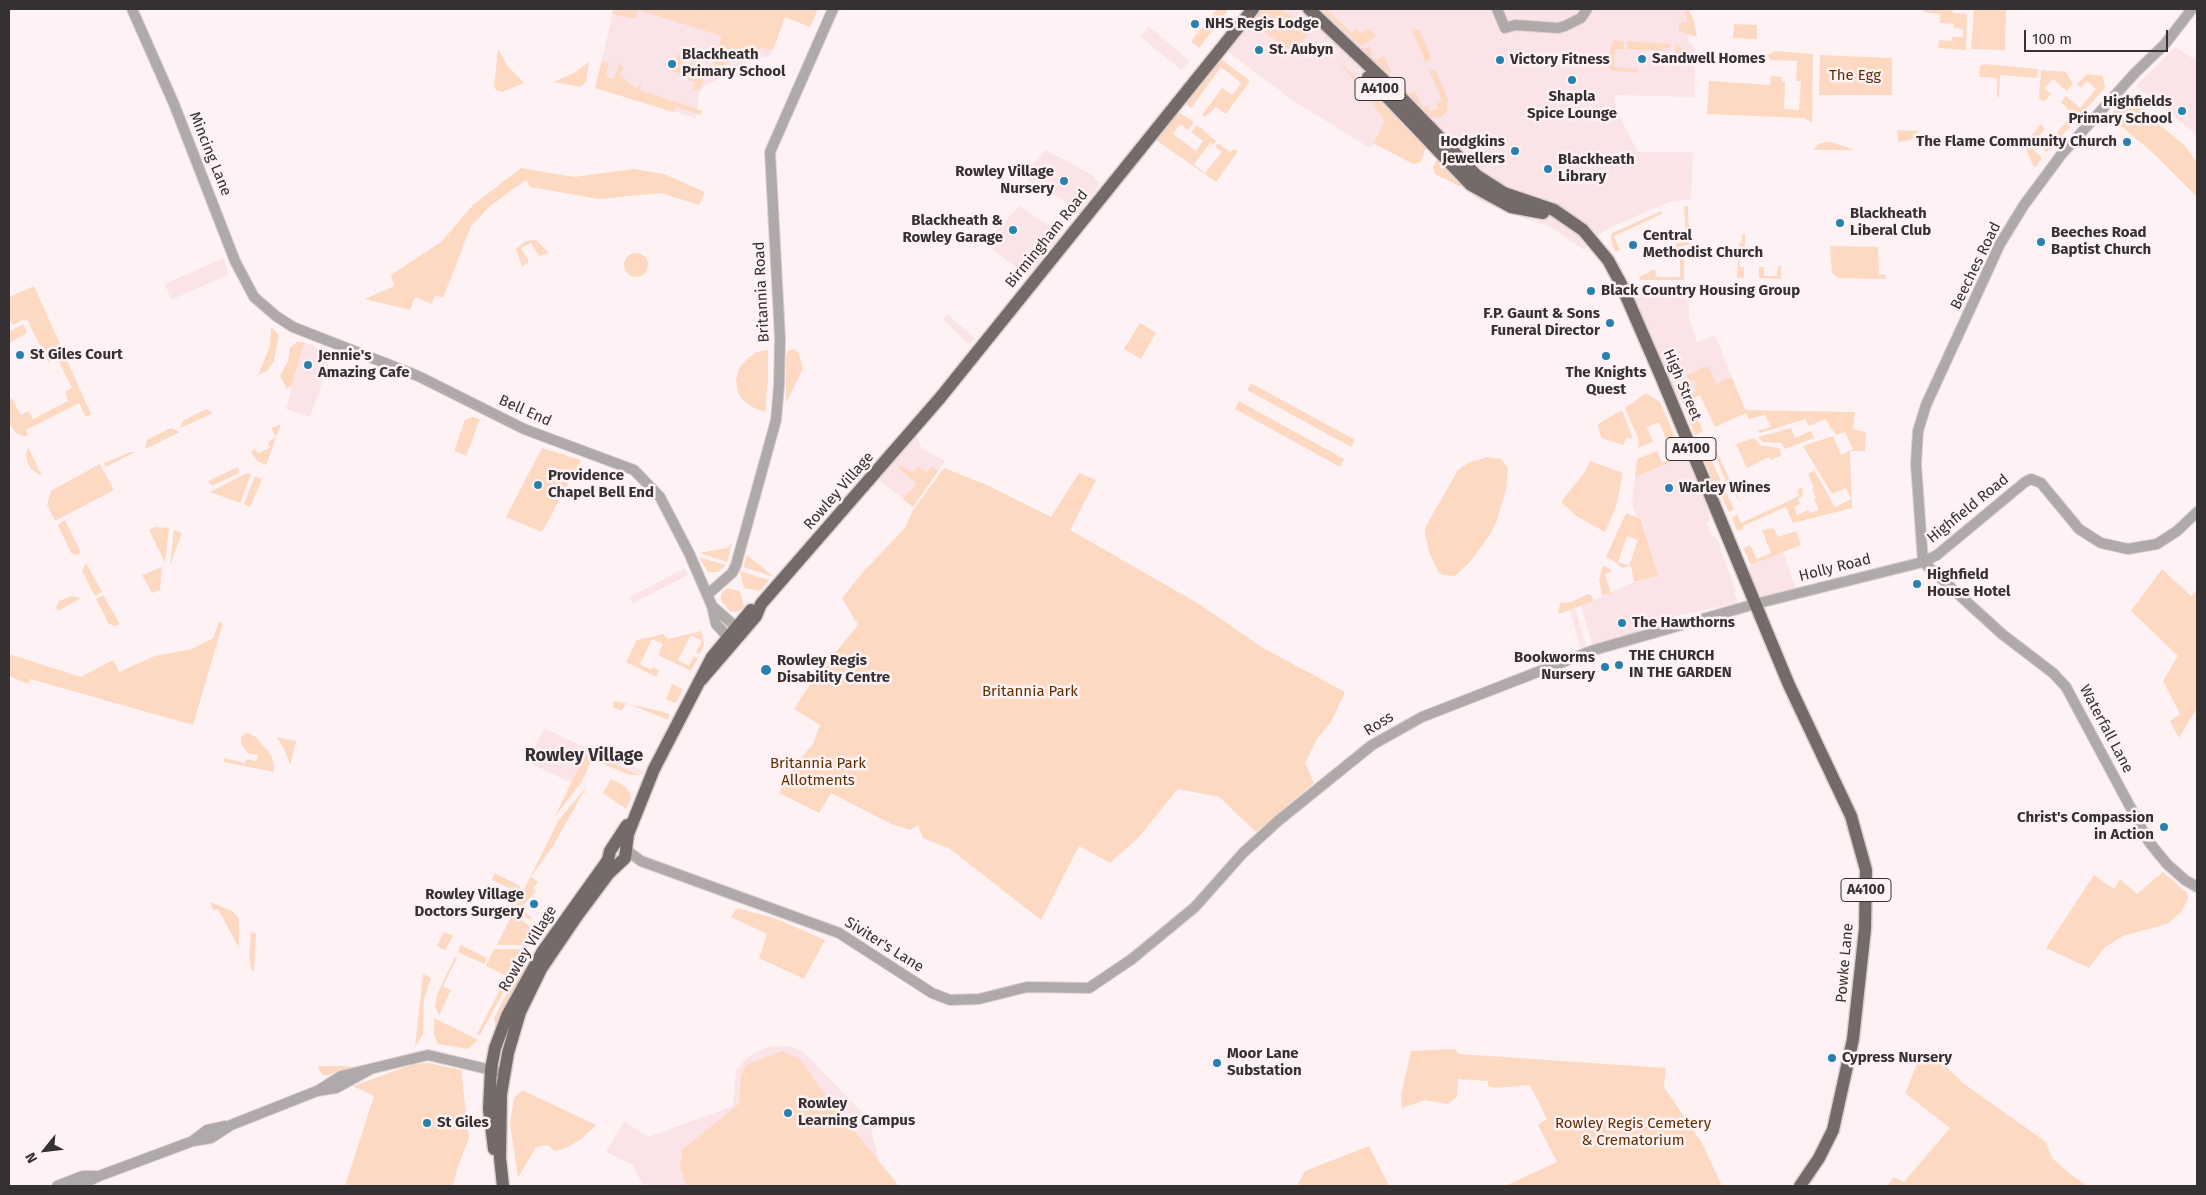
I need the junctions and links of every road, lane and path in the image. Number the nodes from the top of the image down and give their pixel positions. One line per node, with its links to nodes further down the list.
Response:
1 (132, 9): 14 (street, Mincing Lane)
2 (833, 9): 18 (street, Britannia Road)
3 (1242, 9): 11 (main road, Birmingham Road)
4 (1253, 9): 10 (main road, Birmingham Road)
5 (1299, 9): 13 (main road, A4100)
6 (1309, 9): 13 (main road, A4100)
7 (1498, 9): 8 (street)
8 (1588, 9)
9 (2192, 9): 17 (street, Beeches Road)
10 (1221, 46): 11 (main road, Birmingham Road); 12 (main road, Birmingham Road)
11 (1205, 56): 12 (main road, Birmingham Road)
12 (1177, 100): 15 (main road, Birmingham Road)
13 (1590, 240): 20 (main road, High Street / A4100)
14 (265, 307): 18 (street, Bell End)
15 (940, 398): 19 (main road, Rowley Village)
16 (2197, 512): 17 (street, Highfield Road)
17 (1923, 562): 20 (street, Holly Road); 23 (street, Waterfall Lane)
18 (705, 590): 21 (street, Bell End)
19 (761, 604): 21 (main road, Rowley Village); 21 (main road, Rowley Village)
20 (1755, 604): 24 (street, Ross); 31 (main road, Powke Lane / A4100)
21 (736, 631): 22 (main road, Rowley Village)
22 (618, 855): 24 (street, Siviter's Lane); 25 (main road, Rowley Village); 26 (main road, Rowley Village)
23 (2197, 887)
24 (1088, 988)
25 (491, 1069): 26 (street); 27 (street); 30 (main road, Rowley Village)
26 (504, 1073): 30 (main road, Rowley Village)
27 (99, 1176): 28 (street); 29 (street)
28 (57, 1186)
29 (79, 1186)
30 (502, 1186)
31 (1800, 1186)

